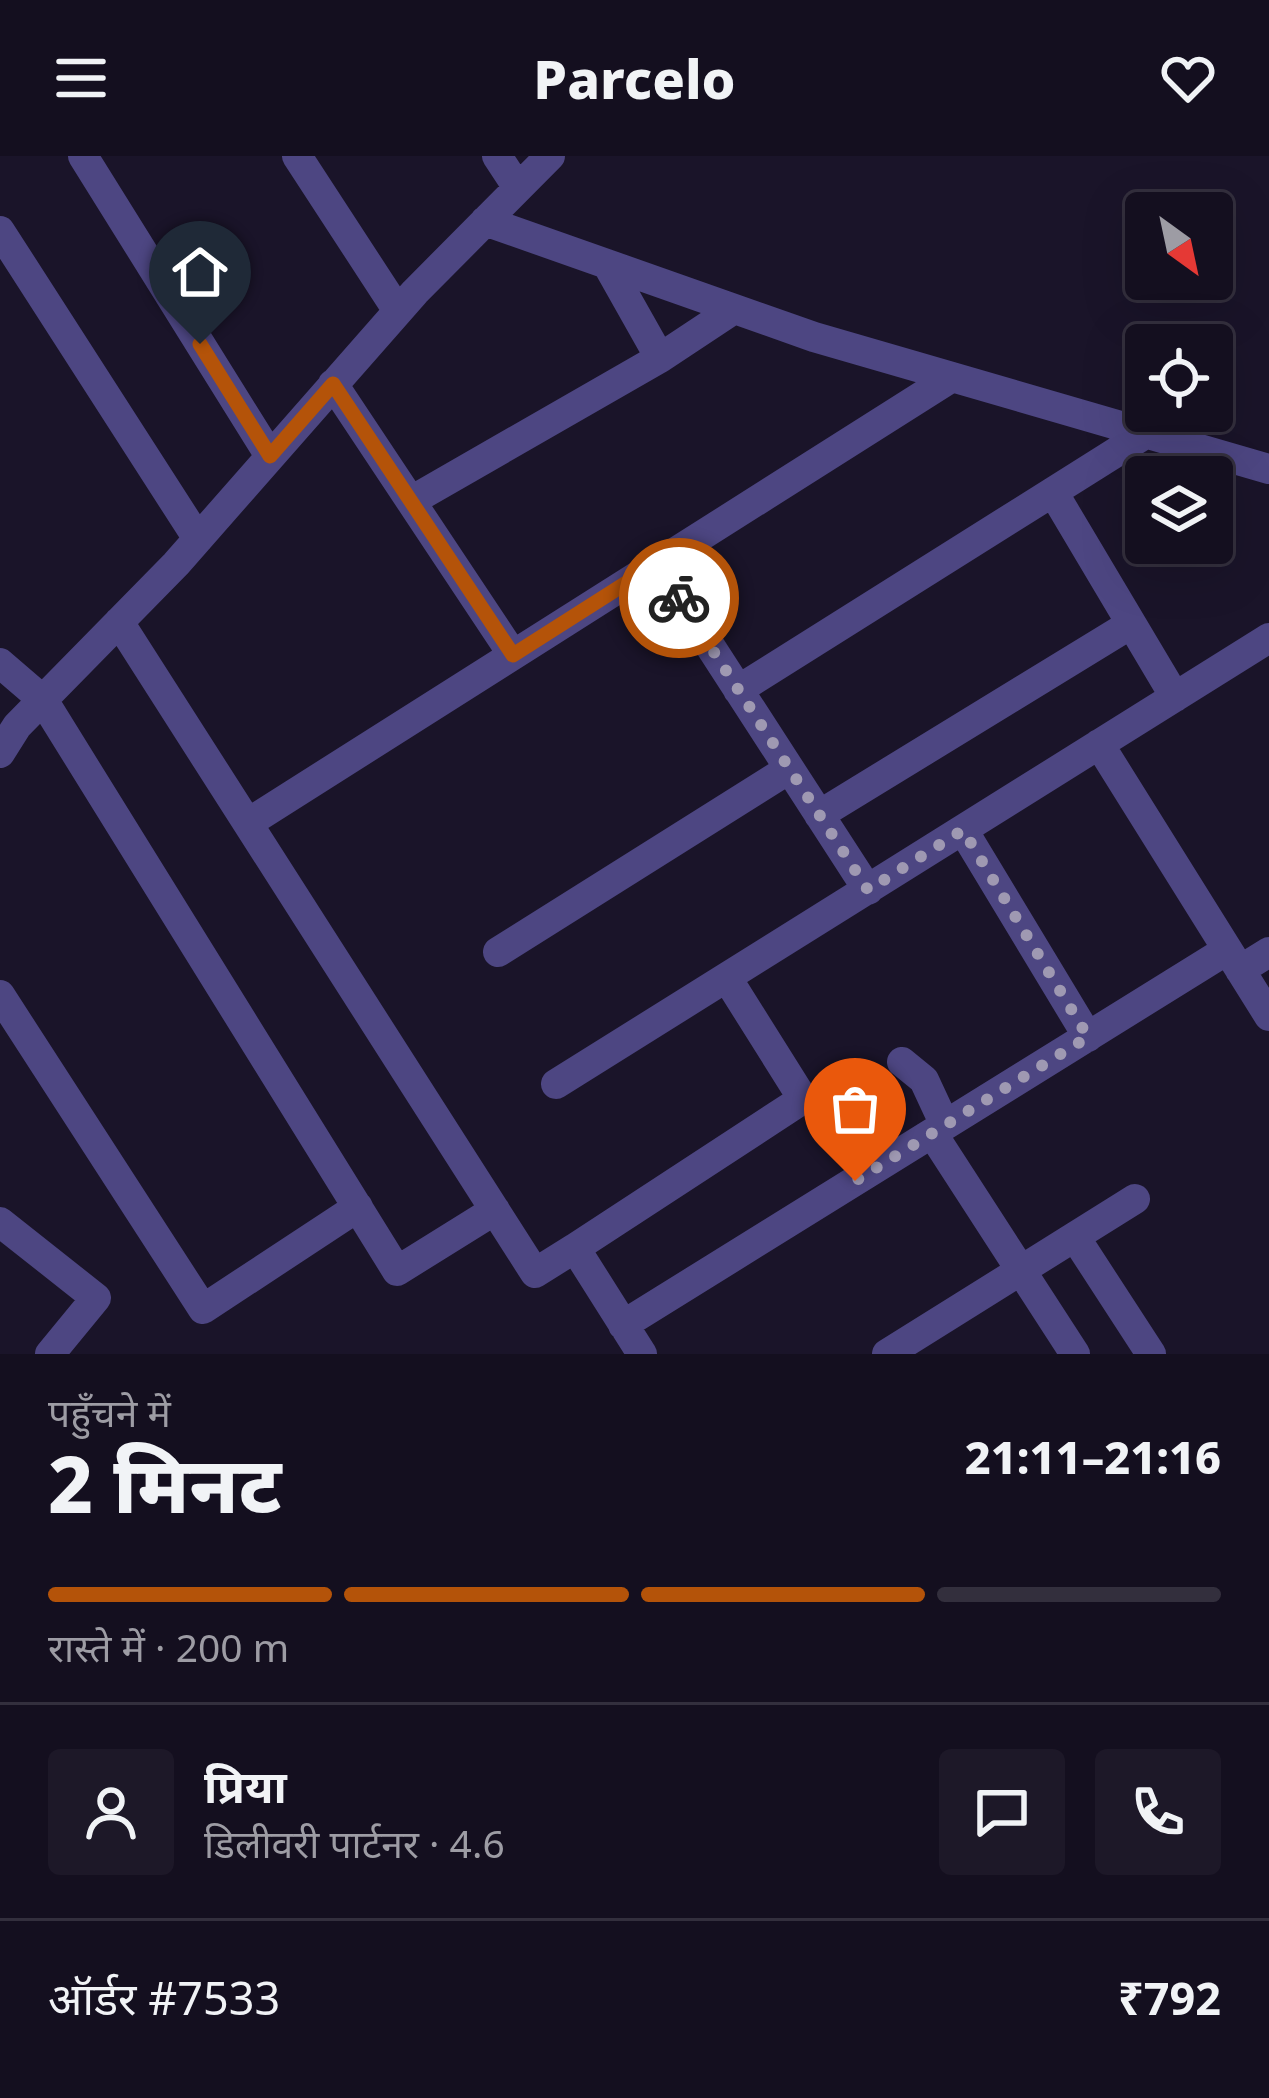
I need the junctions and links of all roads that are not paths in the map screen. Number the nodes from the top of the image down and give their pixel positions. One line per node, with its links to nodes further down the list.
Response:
1 (83, 156): 15 (street)
2 (297, 156): 10 (street)
3 (497, 156): 5 (street)
4 (550, 156): 5 (street)
5 (518, 188): 6 (street)
6 (485, 221): 8 (street); 10 (street)
7 (0, 231): 19 (street)
8 (607, 264): 9 (street); 11 (street)
9 (734, 309): 11 (street); 12 (street)
10 (398, 311): 13 (street)
11 (660, 358): 18 (street)
12 (952, 377): 14 (street); 20 (street)
13 (333, 384): 15 (street); 18 (street)
14 (1145, 434): 16 (street); 17 (street)
15 (270, 456): 19 (street)
16 (1269, 469)
17 (1053, 492): 22 (street); 26 (street)
18 (411, 501): 24 (street)
19 (198, 539): 21 (street)
20 (656, 564): 24 (street); 26 (street)
21 (119, 622): 28 (street); 33 (street)
22 (1131, 624): 27 (street); 32 (street)
23 (1264, 652): 27 (street)
24 (513, 655): 33 (street)
25 (0, 663): 28 (street)
26 (738, 690): 31 (street)
27 (1174, 697): 29 (street)
28 (43, 700): 30 (street); 47 (street)
29 (1099, 744): 34 (street); 38 (street)
30 (0, 753)
31 (789, 769): 32 (street); 36 (street)
32 (819, 815): 35 (street)
33 (248, 823): 48 (street)
34 (963, 830): 35 (street); 42 (street)
35 (868, 890): 39 (street)
36 (498, 952)
37 (1269, 952): 38 (street)
38 (1234, 960): 41 (street); 42 (street)
39 (727, 978): 44 (street); 51 (street)
40 (0, 995): 47 (street)
41 (1269, 1016)
42 (1088, 1037): 45 (street)
43 (902, 1062): 45 (street)
44 (556, 1084)
45 (938, 1128): 52 (street); 53 (street)
46 (1135, 1199): 50 (street)
47 (358, 1208): 48 (street)
48 (495, 1210): 51 (street)
49 (0, 1222): 55 (street)
50 (1075, 1237): 52 (street); 59 (street)
51 (574, 1248): 53 (street)
52 (1019, 1272): 54 (street); 58 (street)
53 (623, 1325): 56 (street)
54 (928, 1343): 57 (street)
55 (50, 1354)
56 (642, 1354)
57 (887, 1354)
58 (1075, 1354)
59 (1151, 1354)

